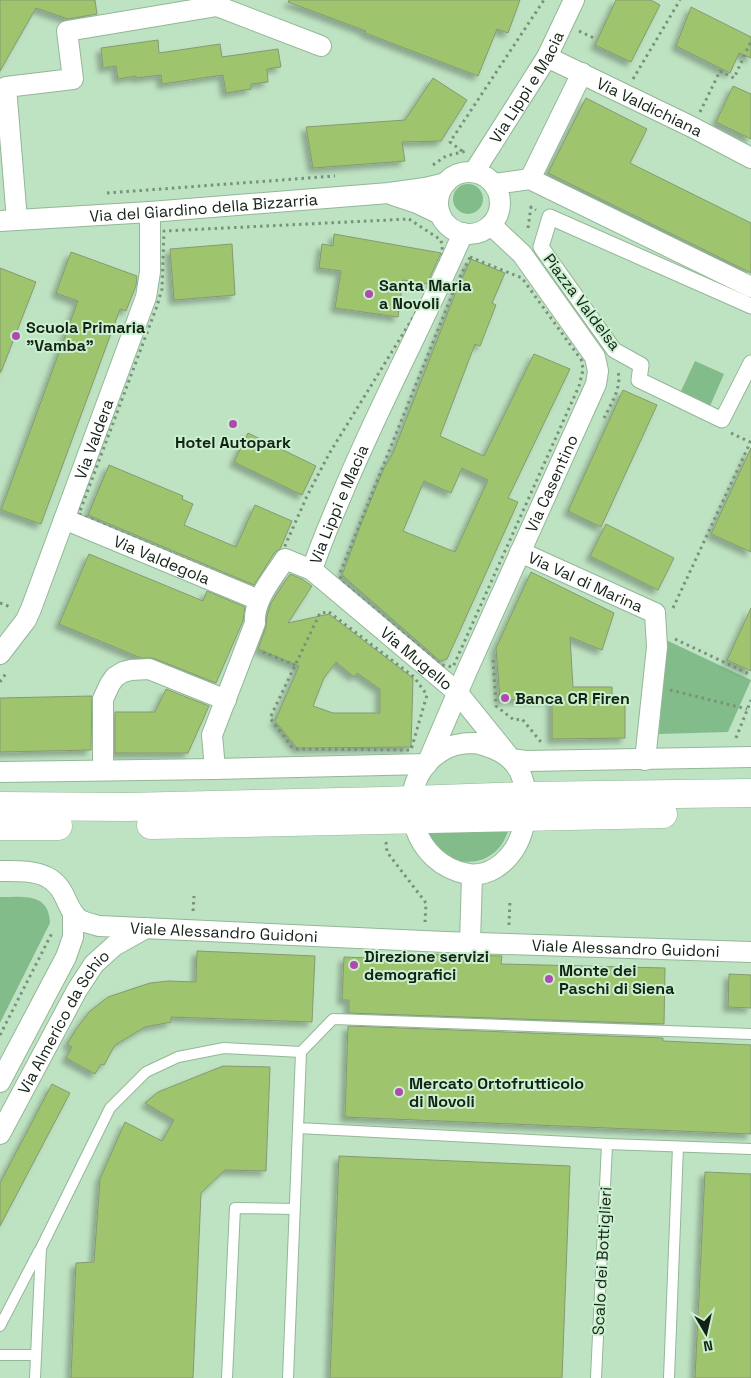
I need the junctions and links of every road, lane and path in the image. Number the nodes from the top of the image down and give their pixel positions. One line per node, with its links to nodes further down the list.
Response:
1 (544, 0): 13 (path)
2 (574, 0): 9 (street, Via Lippi e Macia)
3 (680, 0): 11 (path)
4 (209, 3): 8 (street); 26 (street, Via del Giardino della Bizzarria)
5 (577, 30): 6 (path)
6 (594, 38)
7 (751, 41): 12 (path)
8 (321, 46)
9 (548, 57): 10 (street, Via Valdichiana); 17 (street, Via Lippi e Macia)
10 (582, 73): 11 (street, Via Valdichiana); 19 (street)
11 (624, 94): 12 (street, Via Valdichiana)
12 (692, 127): 15 (street, Via Valdichiana)
13 (462, 151): 14 (path); 16 (path)
14 (469, 152)
15 (751, 158)
16 (427, 169)
17 (474, 172): 20 (street); 21 (street)
18 (339, 175): 23 (path)
19 (530, 179): 21 (street); 30 (street)
20 (446, 183): 22 (street, Via del Giardino della Bizzarria); 25 (street)
21 (494, 184): 27 (street)
22 (389, 193): 24 (street, Via del Giardino della Bizzarria); 25 (street, Via del Giardino della Bizzarria)
23 (99, 194)
24 (150, 212): 26 (street, Via del Giardino della Bizzarria); 34 (street, Via Valdera)
25 (440, 214): 29 (street)
26 (9, 220)
27 (491, 225): 29 (street); 35 (street, Via Casentino)
28 (164, 231): 36 (path)
29 (463, 233): 37 (street, Via Lippi e Macia)
30 (751, 287)
31 (751, 306): 32 (street, Piazza Valdelsa)
32 (751, 363)
33 (751, 441): 41 (path)
34 (64, 519): 38 (street, Via Valdegola); 43 (street, Via Valdera)
35 (520, 552): 41 (street, Via Val di Marina); 48 (street, Via Casentino)
36 (279, 562)
37 (312, 570): 38 (street, Via Lippi e Macia); 48 (street, Via Mugello)
38 (259, 600): 49 (street, Via Lippi e Macia)
39 (0, 602): 40 (path)
40 (16, 609)
41 (660, 640): 45 (path); 47 (street, Via Val di Marina)
42 (493, 657): 54 (path)
43 (5, 660): 46 (path)
44 (454, 667): 44 (path)
45 (751, 675)
46 (0, 682)
47 (653, 686): 51 (path); 57 (street, Via Val di Marina)
48 (455, 697): 56 (street, Via Mugello); 58 (street, Via Casentino)
49 (226, 700): 59 (street, Via Lippi e Macia); 60 (street)
50 (751, 700): 51 (path)
51 (747, 709): 53 (path)
52 (270, 718): 52 (path)
53 (735, 742)
54 (548, 744)
55 (751, 757): 57 (street)
56 (511, 759): 57 (street); 58 (street); 64 (street)
57 (645, 760)
58 (427, 764): 59 (street); 65 (street)
59 (216, 769): 60 (street)
60 (103, 770): 61 (street)
61 (0, 772)
62 (751, 793): 64 (main road)
63 (0, 806): 65 (main road)
64 (526, 806): 65 (main road); 66 (main road); 70 (street)
65 (413, 810): 67 (main road); 70 (street)
66 (751, 812)
67 (0, 826)
68 (386, 838): 75 (path)
69 (0, 871): 73 (street)
70 (472, 874): 79 (street)
71 (194, 896): 74 (path)
72 (510, 900): 77 (path)
73 (73, 914): 76 (street, Viale Alessandro Guidoni); 84 (street, Via Almerico da Schio)
74 (193, 919)
75 (425, 923)
76 (146, 927): 79 (street, Viale Alessandro Guidoni); 86 (street, Via Almerico da Schio)
77 (509, 928)
78 (54, 929): 82 (path)
79 (470, 943): 80 (street, Viale Alessandro Guidoni)
80 (751, 952)
81 (751, 1034): 83 (lane)
82 (0, 1035)
83 (302, 1052): 85 (lane); 91 (lane)
84 (0, 1082)
85 (298, 1128): 87 (lane); 90 (lane)
86 (0, 1134)
87 (607, 1144): 88 (lane); 98 (lane, Scalo dei Bottiglieri)
88 (678, 1146): 89 (lane); 99 (lane)
89 (751, 1150)
90 (294, 1209): 96 (lane); 97 (lane)
91 (41, 1248): 92 (lane); 94 (lane)
92 (0, 1326)
93 (0, 1355): 94 (lane)
94 (36, 1355): 95 (lane)
95 (35, 1378)
96 (228, 1378)
97 (288, 1378)
98 (596, 1378)
99 (668, 1378)

